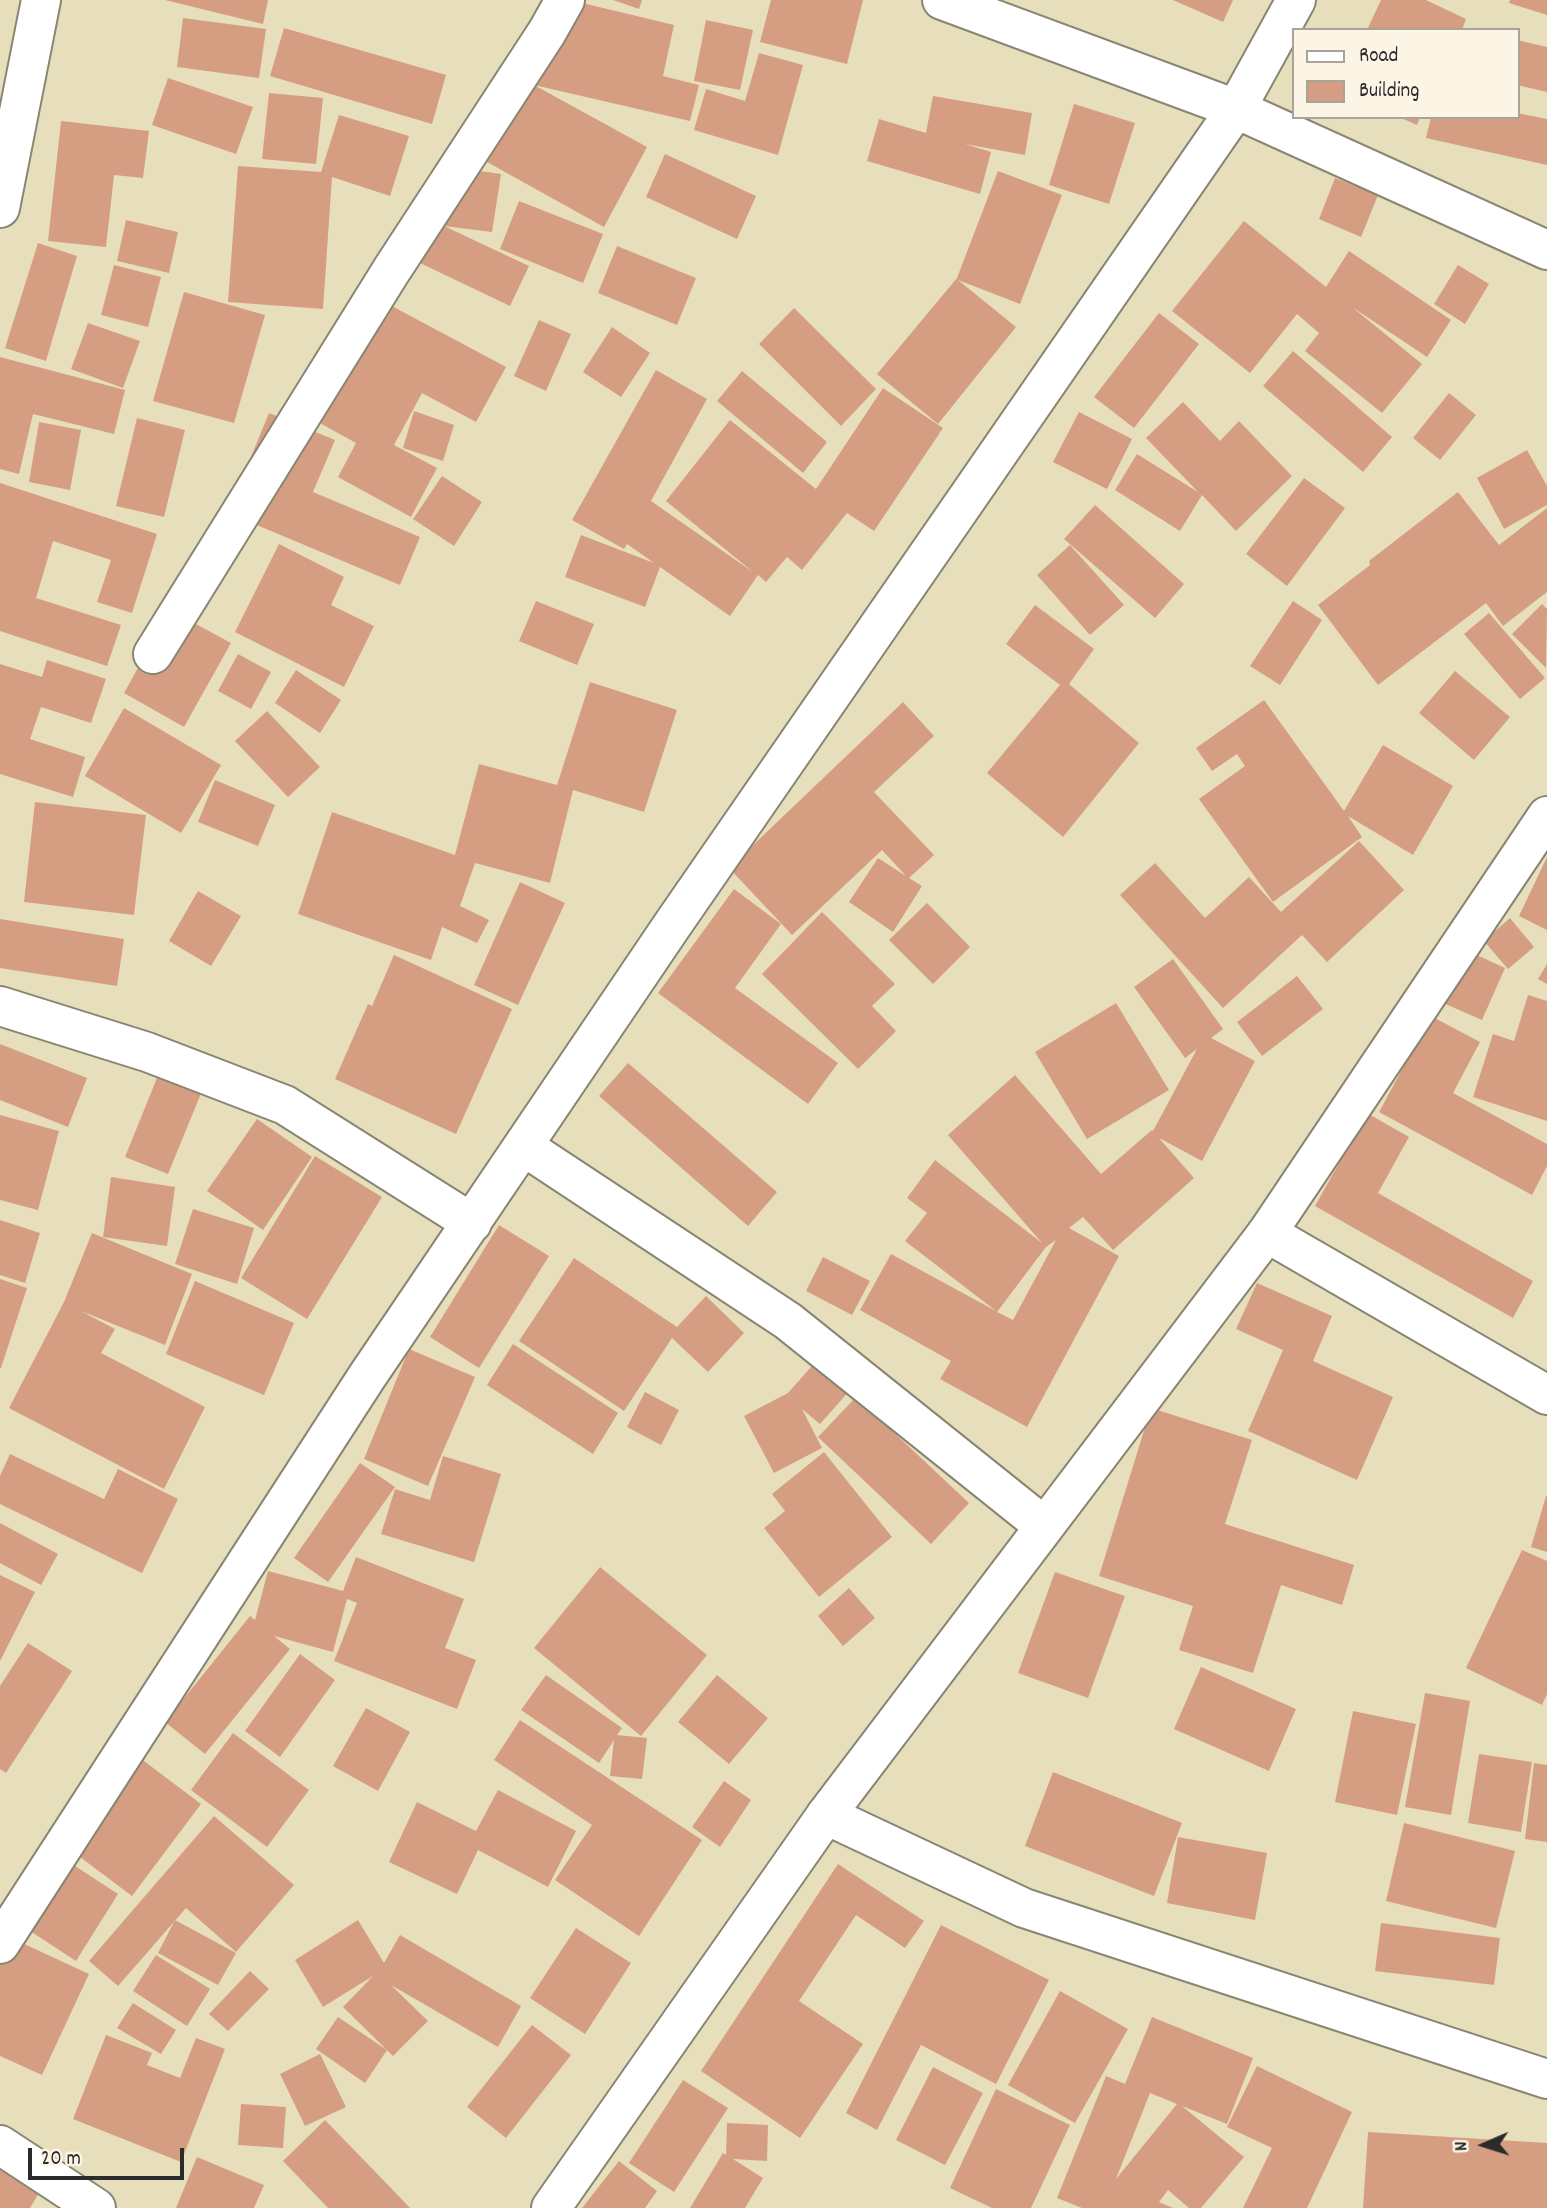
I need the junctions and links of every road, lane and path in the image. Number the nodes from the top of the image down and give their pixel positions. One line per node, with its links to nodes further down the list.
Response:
1 (41, 0): 6 (street)
2 (565, 0): 8 (street)
3 (942, 0): 5 (street)
4 (1296, 0): 5 (street)
5 (1236, 109): 7 (street); 11 (street)
6 (0, 208)
7 (1547, 250)
8 (153, 654)
9 (1547, 816): 13 (street)
10 (0, 1006): 12 (street)
11 (523, 1146): 12 (street); 15 (street)
12 (472, 1223): 17 (street)
13 (1267, 1233): 14 (street); 15 (street)
14 (1547, 1395)
15 (1044, 1526): 16 (street)
16 (826, 1815): 18 (street); 21 (street)
17 (0, 1944)
18 (1547, 2079)
19 (0, 2145): 20 (street)
20 (96, 2208)
21 (551, 2208)

